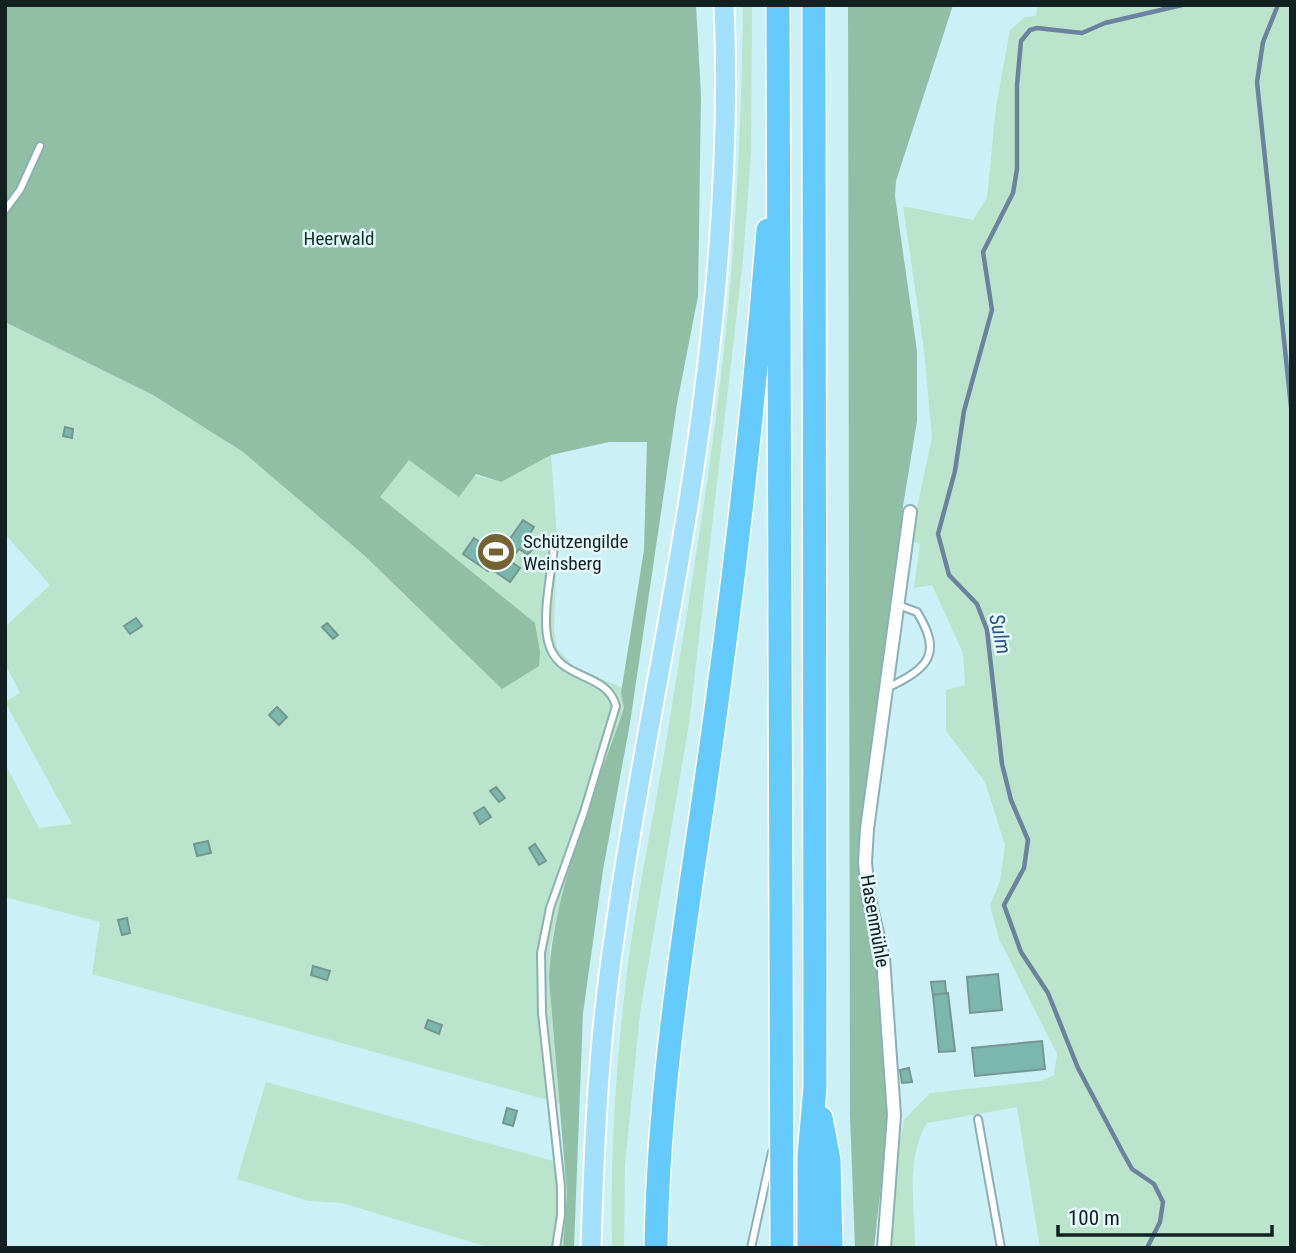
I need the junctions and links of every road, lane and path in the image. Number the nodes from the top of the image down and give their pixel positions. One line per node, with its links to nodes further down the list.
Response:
1 (724, 5): 15 (main road)
2 (778, 5): 4 (highway)
3 (814, 5): 11 (highway)
4 (779, 144): 12 (highway); 16 (highway)
5 (40, 146): 6 (lane)
6 (5, 210)
7 (910, 512): 9 (street, Hasenmühle)
8 (554, 547): 14 (lane)
9 (898, 605): 10 (street, Hasenmühle); 10 (lane)
10 (886, 689): 21 (street, Hasenmühle)
11 (815, 1087): 19 (highway); 20 (highway)
12 (782, 1106): 17 (lane); 18 (highway)
13 (978, 1119): 22 (lane)
14 (556, 1248)
15 (591, 1248)
16 (656, 1248)
17 (751, 1248)
18 (782, 1248)
19 (809, 1248)
20 (831, 1248)
21 (884, 1248)
22 (1001, 1248)

